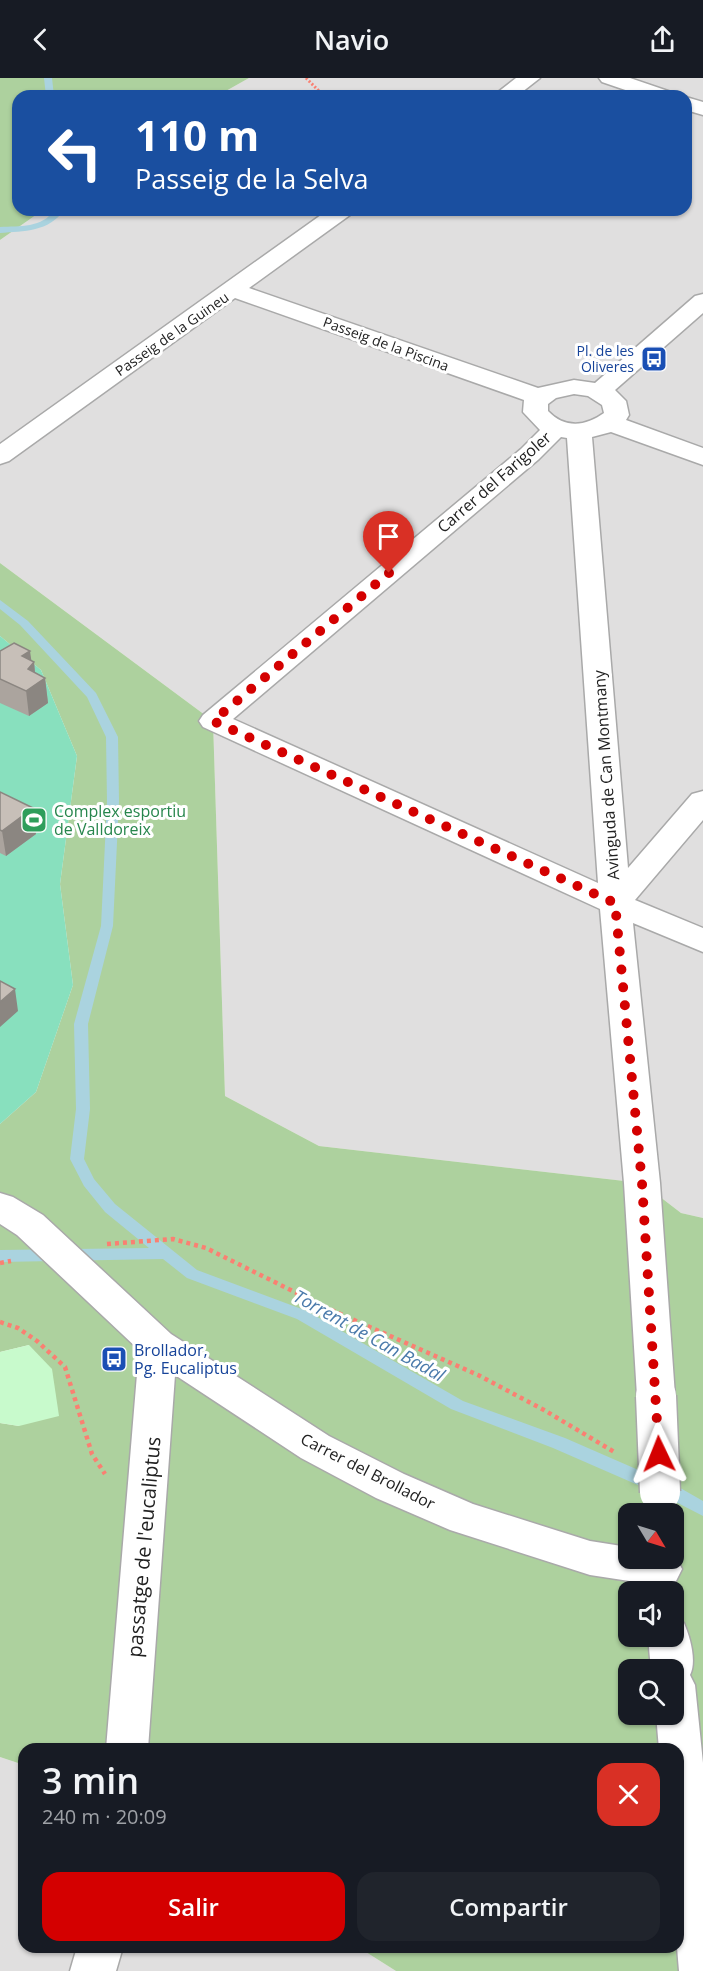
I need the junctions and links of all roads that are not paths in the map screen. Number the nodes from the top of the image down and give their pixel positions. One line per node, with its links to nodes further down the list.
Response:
1 (530, 78): 3 (street)
2 (609, 78): 4 (street)
3 (512, 90)
4 (646, 90)
5 (334, 216): 6 (street, Passeig de la Guineu)
6 (234, 290): 9 (street, Passeig de la Piscina); 12 (street, Passeig de la Guineu)
7 (703, 301): 8 (street)
8 (599, 392): 9 (street); 10 (street)
9 (539, 397): 11 (street)
10 (611, 423): 11 (street); 13 (street)
11 (567, 430): 15 (street, Avinguda de Can Montmany); 15 (street, Carrer del Farigoler)
12 (0, 456)
13 (703, 456)
14 (703, 801): 15 (street)
15 (615, 903): 16 (street); 19 (street, Avinguda de Can Montmany, bridge)
16 (703, 941)
17 (0, 1206): 18 (street, Carrer del Brollador)
18 (158, 1346): 20 (street, Carrer del Brollador); 22 (street, passatge de l'eucaliptus)
19 (661, 1503)
20 (663, 1573)
21 (678, 1725): 23 (street)
22 (128, 1743)
23 (680, 1743)
24 (684, 1787): 27 (street)
25 (98, 1953): 26 (street)
26 (93, 1971)
27 (702, 1971)

